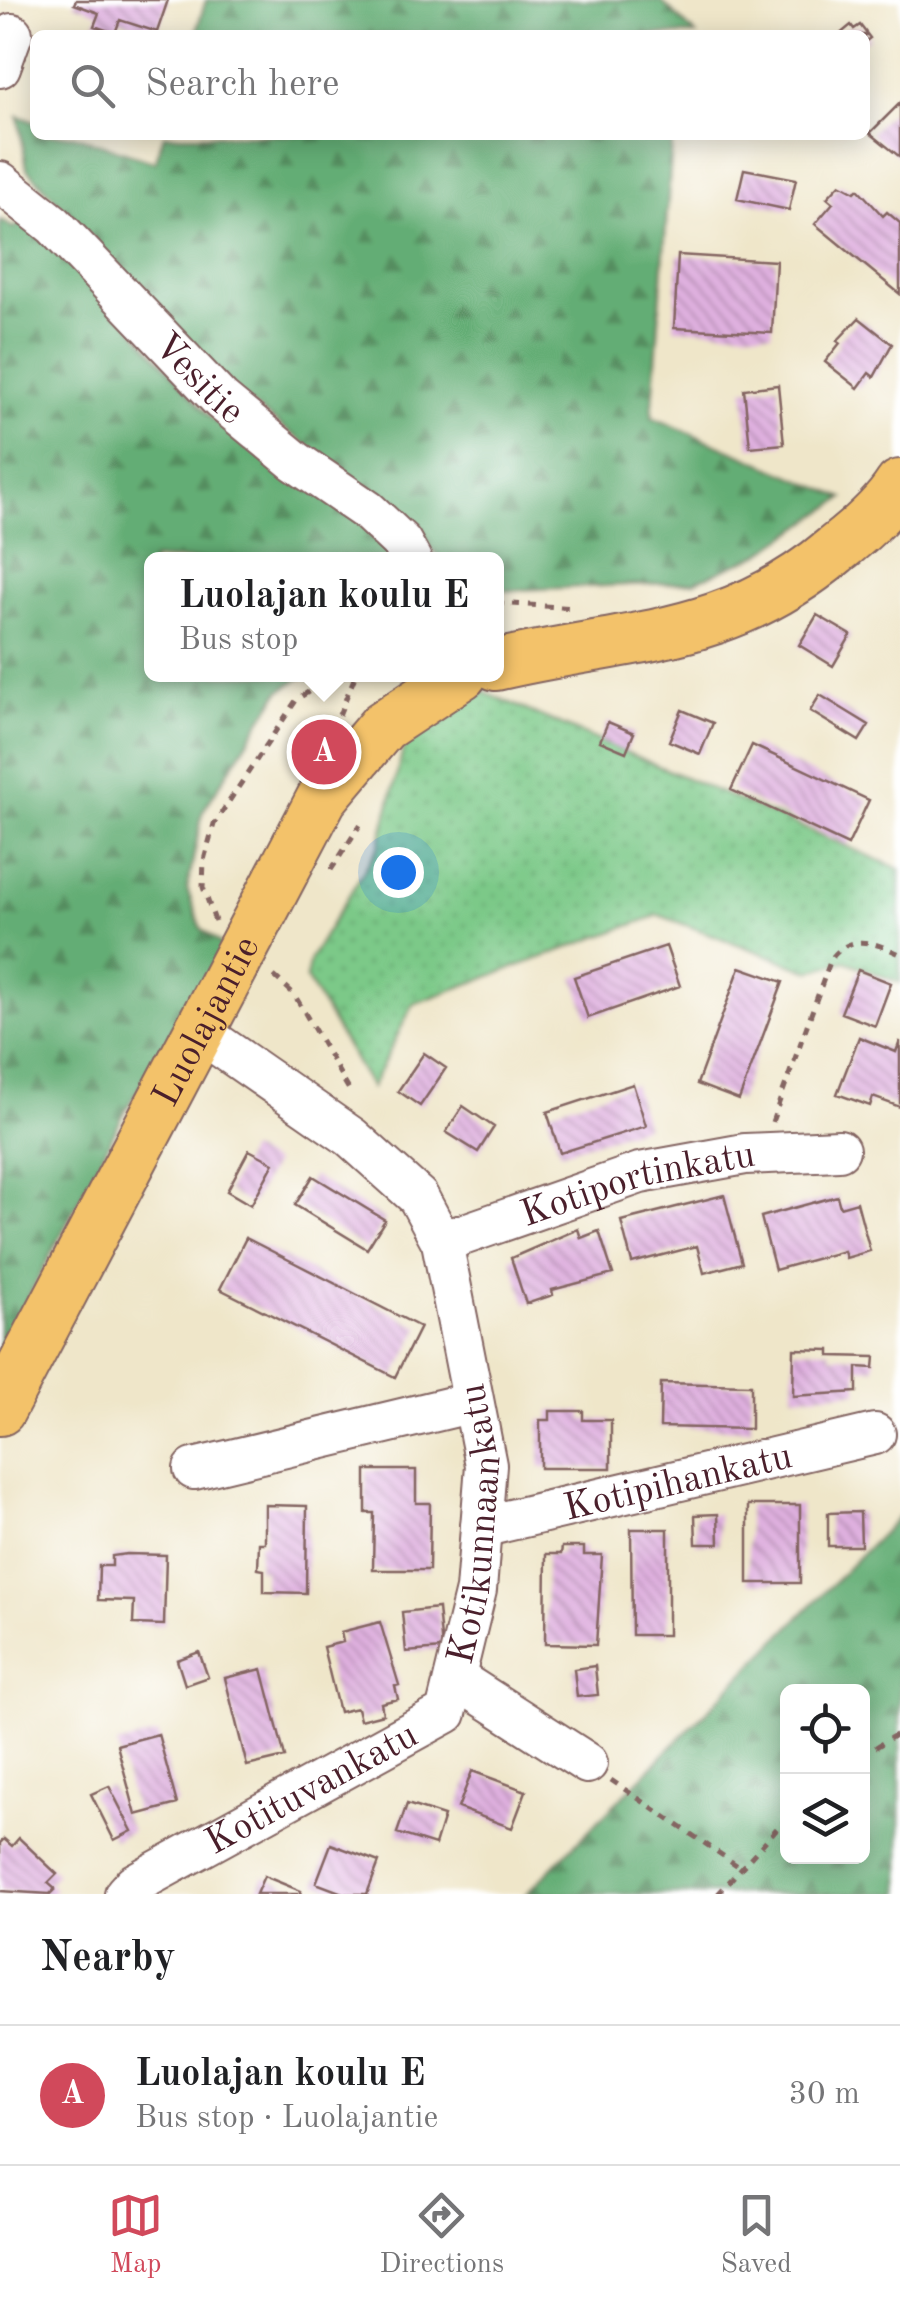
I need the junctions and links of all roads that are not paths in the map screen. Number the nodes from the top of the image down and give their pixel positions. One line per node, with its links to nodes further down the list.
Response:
1 (0, 182): 3 (street, Vesitie)
2 (900, 484): 4 (main road)
3 (407, 552)
4 (504, 664)
5 (450, 682): 6 (main road, Luolajantie)
6 (197, 1030): 8 (street, Kotikunnaankatu); 10 (main road, Luolajantie)
7 (838, 1150): 8 (street, Kotiportinkatu)
8 (442, 1242): 9 (street, Kotikunnaankatu)
9 (473, 1402): 12 (street); 13 (street, Kotikunnaankatu)
10 (0, 1410)
11 (874, 1434): 13 (street, Kotipihankatu)
12 (194, 1469)
13 (481, 1527): 14 (street, Kotikunnaankatu)
14 (450, 1696): 15 (street); 16 (street, Kotituvankatu)
15 (587, 1763)
16 (125, 1894)

